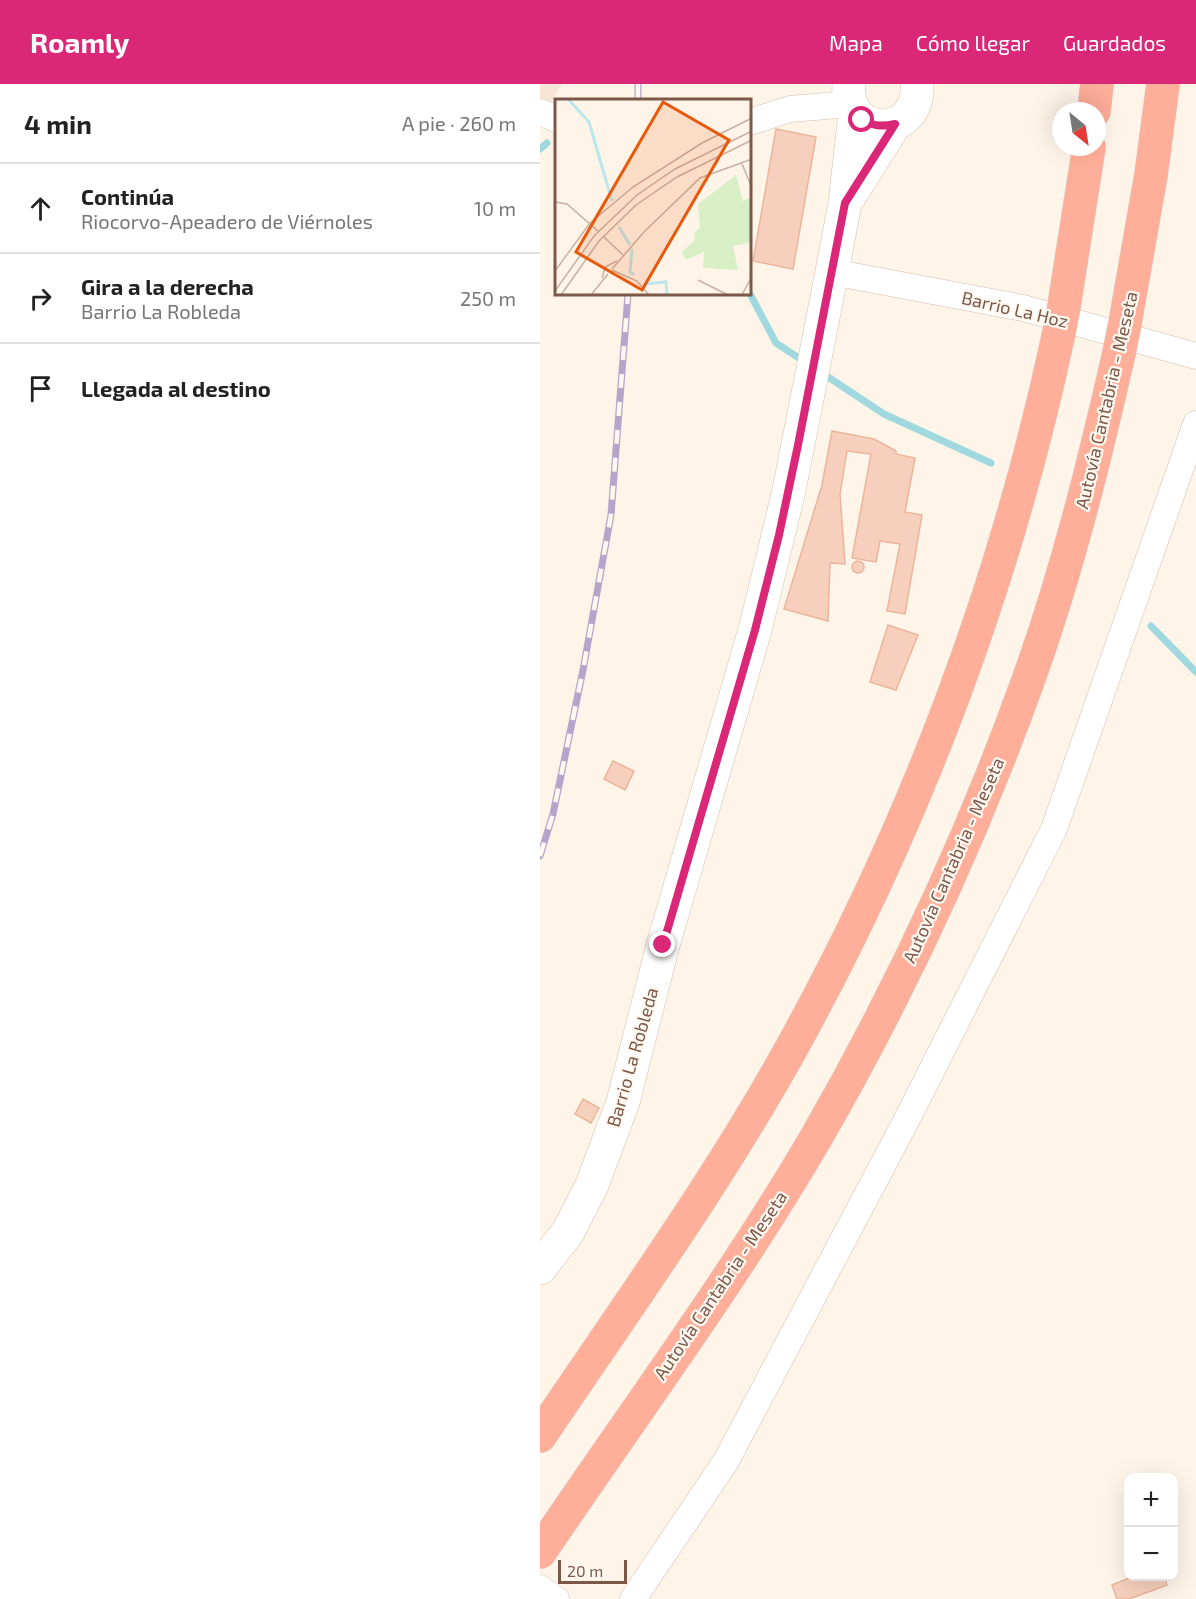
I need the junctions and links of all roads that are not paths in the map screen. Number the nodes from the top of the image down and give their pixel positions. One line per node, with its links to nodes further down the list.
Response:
1 (917, 84): 9 (street, Barrio La Robleda)
2 (1097, 84): 5 (highway)
3 (1163, 84): 17 (highway, Autovía Cantabria - Meseta)
4 (846, 96): 8 (street); 9 (street); 11 (street, Barrio La Robleda)
5 (1095, 102)
6 (540, 112): 7 (street)
7 (555, 118)
8 (752, 121)
9 (895, 124): 11 (street, Barrio La Robleda)
10 (1088, 156): 16 (highway)
11 (845, 203): 12 (street, Barrio La Robleda)
12 (832, 272): 13 (street, Barrio La Hoz); 15 (street, Barrio La Robleda)
13 (1196, 356)
14 (1196, 424): 20 (street)
15 (540, 1268)
16 (540, 1436)
17 (540, 1552)
18 (540, 1588): 19 (street)
19 (556, 1599)
20 (633, 1599)

